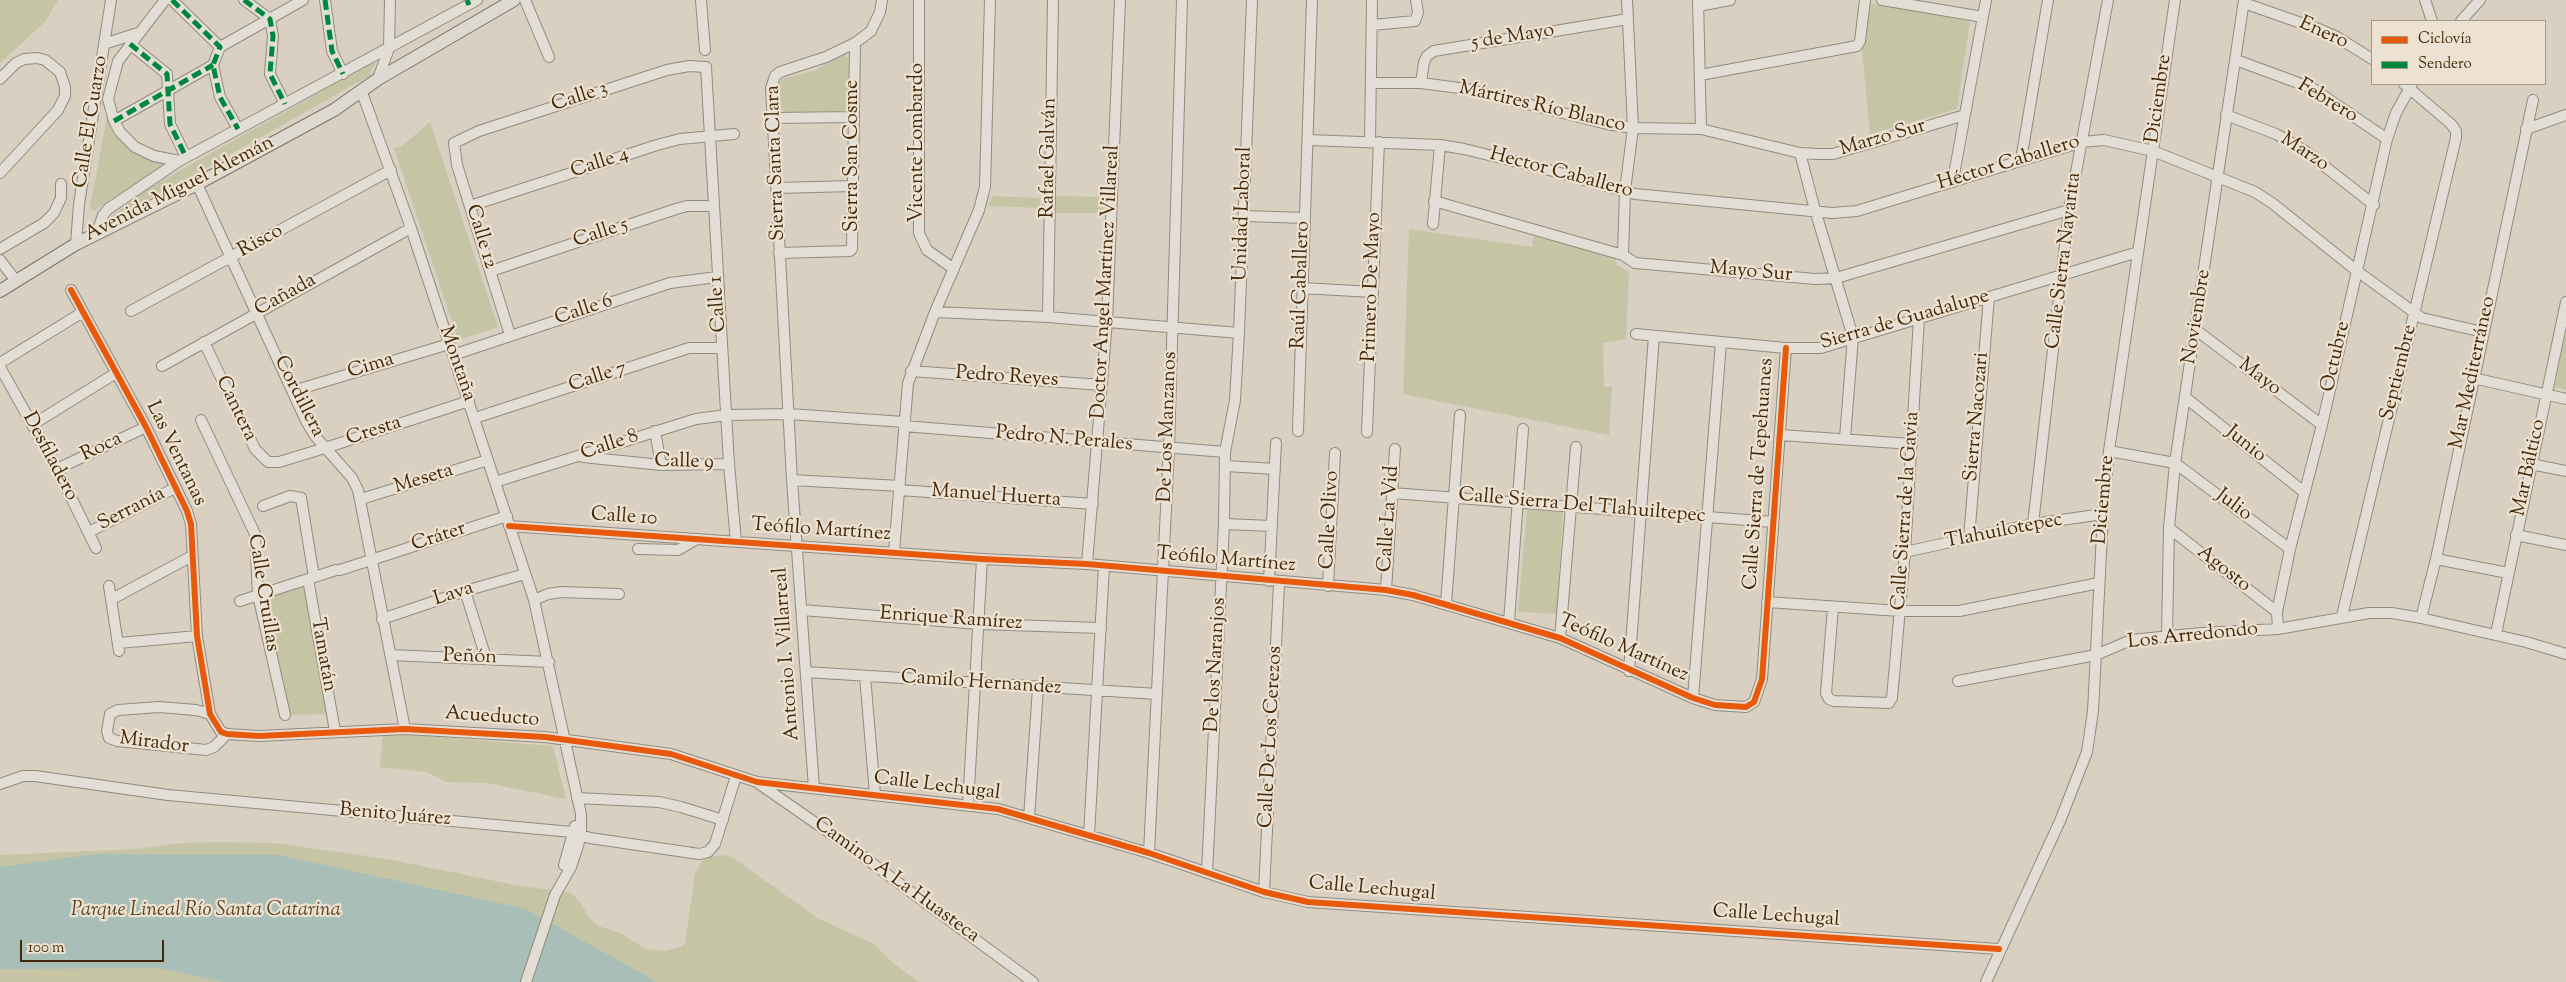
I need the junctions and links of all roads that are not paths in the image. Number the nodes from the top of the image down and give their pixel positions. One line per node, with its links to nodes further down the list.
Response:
1 (165, 0): 41 (street)
2 (172, 0): 45 (street)
3 (244, 0): 36 (street)
4 (303, 0): 36 (street)
5 (325, 0): 53 (street)
6 (390, 0): 46 (street)
7 (514, 0): 56 (main road)
8 (525, 0): 48 (street)
9 (701, 0): 47 (street)
10 (882, 0): 42 (street)
11 (919, 0): 115 (street, Vicente Lombardo)
12 (990, 0): 115 (street)
13 (1053, 0): 134 (street, Rafael Galván)
14 (1120, 0): 136 (street, Doctor Angel Martínez Villareal)
15 (1182, 0): 137 (street, De Los Manzanos)
16 (1252, 0): 103 (street, Unidad Laboral)
17 (1312, 0): 79 (street, Raúl Caballero)
18 (1372, 0): 40 (street, Primero De Mayo)
19 (1416, 0): 40 (street)
20 (1628, 0): 37 (street)
21 (1730, 0): 33 (street)
22 (1865, 0): 54 (street)
23 (1882, 0): 34 (street)
24 (1986, 0): 35 (street)
25 (2048, 0): 87 (street)
26 (2108, 0): 82 (street, Calle Sierra Nayarita)
27 (2176, 0): 84 (street, Diciembre)
28 (2425, 0): 38 (street)
29 (2480, 0): 39 (street)
30 (471, 2): 46 (street)
31 (2244, 2): 49 (street, Enero); 50 (street, Noviembre)
32 (112, 3): 43 (street, Calle El Cuarzo)
33 (1698, 3): 54 (street)
34 (1923, 3): 35 (street)
35 (1983, 17): 65 (street)
36 (270, 19): 45 (street); 64 (street)
37 (1628, 19): 58 (street, 5 de Mayo); 72 (street)
38 (2432, 20)
39 (2462, 20)
40 (1372, 25): 57 (street, Primero De Mayo)
41 (138, 33): 43 (street); 44 (street)
42 (855, 43): 68 (street, Sierra Santa Clara); 69 (street, Sierra San Cosme)
43 (104, 44): 71 (street, Calle El Cuarzo)
44 (130, 44): 60 (street); 62 (street)
45 (220, 47): 51 (street)
46 (389, 48): 53 (street); 56 (street)
47 (705, 50)
48 (549, 57)
49 (2371, 58)
50 (2236, 60): 67 (street, Noviembre); 80 (street, Febrero)
51 (214, 65): 60 (street); 73 (street)
52 (706, 67): 77 (street, Calle 1); 78 (street, Calle 3)
53 (343, 74): 64 (street)
54 (1700, 75): 74 (street)
55 (0, 79): 89 (street)
56 (378, 79): 61 (main road)
57 (1370, 83): 58 (street, Mártires Río Blanco); 81 (street, Primero De Mayo)
58 (1421, 83): 72 (street, Mártires Río Blanco)
59 (2408, 85): 80 (street, Octubre); 133 (street, Septiembre)
60 (168, 89): 70 (street); 86 (street)
61 (361, 90): 88 (street, Montaña); 93 (main road, Avenida Miguel Alemán)
62 (108, 99): 70 (street); 71 (street)
63 (2533, 100): 75 (street, Mar Mediterráneo)
64 (285, 104): 73 (street)
65 (1965, 115): 85 (street, Marzo Sur); 91 (street)
66 (2566, 115): 75 (street)
67 (2226, 116): 90 (street, Noviembre); 98 (street, Marzo)
68 (773, 118): 69 (street); 95 (street, Sierra Santa Clara)
69 (854, 118): 94 (street, Sierra San Cosme)
70 (114, 121): 86 (street)
71 (90, 127): 108 (street, Calle El Cuarzo)
72 (1633, 128): 74 (street, Mártires Río Blanco); 96 (street)
73 (238, 129): 86 (street)
74 (1701, 129): 85 (street, Mártires Río Blanco)
75 (2526, 129): 140 (street, Mar Mediterráneo)
76 (734, 134): 77 (street, Calle 4)
77 (711, 137): 99 (street, Calle 4); 100 (street, Calle 1)
78 (456, 140): 99 (street, Calle 12)
79 (1308, 140): 81 (street, Hector Caballero); 104 (street, Raúl Caballero)
80 (2387, 140): 98 (street, Octubre)
81 (1375, 142): 83 (street, Hector Caballero); 125 (street, Primero De Mayo)
82 (2082, 142): 84 (street, Héctor Caballero); 87 (street, Héctor Caballero); 102 (street, Calle Sierra Nayarita)
83 (1440, 145): 96 (street, Hector Caballero); 97 (street)
84 (2153, 151): 90 (street, Héctor Caballero); 110 (street, Diciembre)
85 (1800, 153): 101 (street)
86 (182, 159): 107 (street)
87 (2021, 160): 91 (street, Héctor Caballero)
88 (391, 170): 106 (street, Montaña); 113 (street, Risco)
89 (0, 173)
90 (2220, 178): 117 (street, Héctor Caballero); 138 (street, Noviembre)
91 (1953, 180): 101 (street, Héctor Caballero)
92 (62, 184): 109 (street)
93 (197, 184): 107 (main road, Avenida Miguel Alemán); 113 (street, Cordillera)
94 (853, 186): 95 (street); 111 (street, Sierra San Cosme)
95 (777, 188): 111 (street, Sierra Santa Clara)
96 (1625, 191): 101 (street, Hector Caballero); 112 (street)
97 (1434, 201): 105 (street); 112 (street, Mayo Sur)
98 (2374, 204): 117 (street, Octubre)
99 (470, 206): 116 (street, Calle 12)
100 (714, 206): 116 (street, Calle 5); 119 (street, Calle 1)
101 (1815, 210): 120 (street)
102 (2069, 210): 118 (street, Calle Sierra Nayarita); 120 (street, Mayo Sur)
103 (1245, 216): 104 (street); 139 (street, Unidad Laboral)
104 (1305, 218): 122 (street, Raúl Caballero)
105 (1433, 224)
106 (411, 228): 132 (street, Cañada); 147 (street, Montaña)
107 (97, 233): 108 (main road, Avenida Miguel Alemán)
108 (76, 244): 121 (main road, Avenida Miguel Alemán)
109 (0, 249)
110 (2138, 252): 118 (street, Sierra de Guadalupe); 186 (street, Diciembre)
111 (779, 253): 128 (street, Sierra Santa Clara)
112 (1623, 255): 120 (street, Mayo Sur)
113 (231, 259): 130 (street, Risco); 132 (street, Cordillera)
114 (0, 260): 121 (street)
115 (954, 269): 131 (street)
116 (490, 271): 141 (street, Calle 12)
117 (2357, 271): 133 (street, Héctor Caballero); 170 (street, Octubre)
118 (2060, 276): 126 (street, Sierra de Guadalupe); 218 (street, Calle Sierra Nayarita)
119 (718, 277): 141 (street, Calle 6); 148 (street, Calle 1)
120 (1836, 278): 144 (street)
121 (16, 281): 123 (main road, Avenida Miguel Alemán)
122 (1302, 288): 125 (street); 175 (street, Raúl Caballero)
123 (0, 290)
124 (71, 290): 129 (street, Las Ventanas)
125 (1373, 292): 176 (street, Primero De Mayo)
126 (1989, 297): 135 (street, Sierra de Guadalupe); 223 (street, Sierra Nacozari)
127 (2566, 302): 159 (street, Mar Báltico)
128 (783, 308): 163 (street, Antonio I. Villarreal)
129 (83, 312): 151 (street); 155 (street, Las Ventanas)
130 (131, 312)
131 (935, 312): 134 (street); 154 (street)
132 (256, 313): 145 (street, Cañada); 158 (street, Cordillera)
133 (2415, 313): 140 (street, Héctor Caballero); 261 (street, Septiembre)
134 (1048, 317): 136 (street)
135 (1919, 318): 144 (street, Sierra de Guadalupe); 181 (street, Calle Sierra de la Gavia)
136 (1107, 321): 137 (street); 157 (street, Doctor Angel Martínez Villareal)
137 (1173, 327): 139 (street); 184 (street, De Los Manzanos)
138 (2196, 330): 160 (street, Noviembre); 170 (street, Mayo)
139 (1239, 332): 172 (street, Unidad Laboral)
140 (2484, 332): 156 (street, Mar Mediterráneo)
141 (510, 334): 150 (street, Calle 6)
142 (1636, 334): 143 (street, Sierra de Guadalupe)
143 (1654, 336): 146 (street, Sierra de Guadalupe); 212 (street)
144 (1853, 337): 149 (street, Sierra de Guadalupe); 178 (street)
145 (204, 342): 152 (street, Cañada); 191 (street, Cantera)
146 (1721, 342): 149 (street, Sierra de Guadalupe); 214 (street)
147 (449, 344): 150 (street, Montaña); 158 (street, Cima)
148 (722, 348): 164 (street, Calle 1); 166 (street, Calle 7)
149 (1786, 348): 177 (street, Calle Sierra de Tepehuanes)
150 (453, 355): 162 (street, Montaña)
151 (0, 363)
152 (162, 366)
153 (0, 367): 169 (street, Desfiladero)
154 (911, 371): 157 (street, Pedro Reyes); 168 (street)
155 (116, 373): 169 (street); 171 (street, Las Ventanas)
156 (2473, 378): 159 (street); 234 (street, Mar Mediterráneo)
157 (1102, 385): 179 (street, Doctor Angel Martínez Villareal)
158 (293, 391): 183 (street, Cordillera)
159 (2547, 394): 161 (street); 194 (street, Mar Báltico)
160 (2186, 398): 192 (street, Noviembre); 204 (street, Junio)
161 (2566, 399)
162 (468, 401): 166 (street, Montaña); 183 (street, Cresta)
163 (788, 414): 164 (street, Pedro N. Perales); 168 (street, Pedro N. Perales); 200 (street, Antonio I. Villarreal)
164 (727, 415): 174 (street, Calle 8); 193 (street, Calle 1)
165 (1460, 415): 206 (street)
166 (475, 418): 190 (street, Montaña)
167 (201, 420): 251 (street, Calle Cruillas)
168 (904, 424): 179 (street, Pedro N. Perales); 203 (street)
169 (32, 425): 197 (street, Desfiladero)
170 (2322, 425): 204 (street, Octubre)
171 (146, 427): 197 (street, Roca); 202 (street, Las Ventanas)
172 (1229, 427): 187 (street, De los Naranjos)
173 (1523, 429): 208 (street)
174 (655, 431): 189 (street, Calle 8); 195 (street)
175 (1298, 431)
176 (1367, 432)
177 (1780, 435): 178 (street); 216 (street, Calle Sierra de Tepehuanes)
178 (1845, 438): 181 (street)
179 (1098, 443): 184 (street, Pedro N. Perales); 209 (street, Doctor Angel Martínez Villareal)
180 (1276, 443): 198 (street, Calle De Los Cerezos)
181 (1912, 444): 232 (street, Calle Sierra de la Gavia)
182 (1576, 447): 211 (street)
183 (325, 448): 191 (street, Cresta); 207 (street, Cordillera)
184 (1169, 448): 187 (street, Pedro N. Perales); 239 (street, De Los Manzanos)
185 (1394, 449): 205 (street, Calle La Vid)
186 (2109, 451): 192 (street); 213 (street, Diciembre)
187 (1225, 452): 196 (street, De los Naranjos)
188 (1336, 453): 247 (street, Calle Olivo)
189 (579, 456): 195 (street, Calle 9); 201 (street, Calle 8)
190 (488, 460): 201 (street, Montaña); 207 (street, Meseta)
191 (279, 462)
192 (2175, 463): 220 (street, Noviembre); 230 (street, Julio)
193 (729, 464): 195 (street, Calle 9); 225 (street, Calle 1)
194 (2531, 464): 199 (street); 222 (street, Mar Báltico)
195 (661, 465)
196 (1226, 466): 198 (street); 217 (street, De los Naranjos)
197 (57, 469): 221 (street, Desfiladero)
198 (1275, 469): 219 (street, Calle De Los Cerezos)
199 (2566, 471)
200 (792, 480): 203 (street, Manuel Huerta); 227 (street, Antonio I. Villarreal)
201 (495, 482): 215 (street, Montaña)
202 (176, 488): 221 (street, Serranía); 233 (street, Las Ventanas)
203 (900, 488): 209 (street, Manuel Huerta); 231 (street)
204 (2304, 492): 230 (street, Octubre)
205 (1392, 493): 206 (street, Calle Sierra Del Tlahuiltepec); 248 (street, Calle La Vid)
206 (1454, 496): 208 (street, Calle Sierra Del Tlahuiltepec); 256 (street)
207 (361, 499): 235 (street, Cordillera)
208 (1518, 502): 211 (street, Calle Sierra Del Tlahuiltepec); 264 (street)
209 (1093, 504): 237 (street, Doctor Angel Martínez Villareal)
210 (262, 506): 243 (street, Tamatán)
211 (1571, 506): 212 (street, Calle Sierra Del Tlahuiltepec); 271 (street)
212 (1642, 511): 214 (street, Calle Sierra Del Tlahuiltepec); 277 (street)
213 (2103, 514): 218 (street, Tlahuilotepec); 245 (street, Diciembre)
214 (1707, 517): 216 (street, Calle Sierra Del Tlahuiltepec); 285 (street)
215 (508, 521): 224 (street, Calle 10); 235 (street, Cráter); 241 (street, Montaña)
216 (1773, 522): 255 (street, Calle Sierra de Tepehuanes)
217 (1224, 524): 219 (street); 242 (street, De los Naranjos)
218 (2033, 524): 223 (street, Tlahuilotepec)
219 (1272, 526): 244 (street, Calle De Los Cerezos)
220 (2169, 528): 260 (street, Agosto); 270 (street, Noviembre)
221 (89, 532): 228 (street, Desfiladero)
222 (2516, 534): 226 (street); 240 (street, Mar Báltico)
223 (1968, 538): 232 (street, Tlahuilotepec)
224 (696, 539): 225 (street, Calle 10); 229 (street)
225 (736, 542): 227 (street, Teófilo Martínez)
226 (2566, 545)
227 (797, 546): 231 (street, Teófilo Martínez); 258 (street, Antonio I. Villarreal)
228 (96, 548)
229 (638, 549)
230 (2290, 549): 260 (street, Octubre)
231 (894, 552): 236 (street, Teófilo Martínez)
232 (1904, 552): 259 (street, Calle Sierra de la Gavia)
233 (192, 556): 252 (street); 269 (street, Las Ventanas)
234 (2436, 559): 240 (street); 262 (street, Mar Mediterráneo)
235 (372, 560): 243 (street, Cráter); 263 (street, Cordillera)
236 (982, 560): 237 (street, Teófilo Martínez); 265 (street)
237 (1087, 564): 238 (street, Teófilo Martínez)
238 (1104, 566): 239 (street, Teófilo Martínez); 266 (street)
239 (1163, 571): 242 (street, Teófilo Martínez); 284 (street, De Los Manzanos)
240 (2508, 573): 268 (street, Mar Báltico)
241 (526, 574): 249 (street, Lava); 253 (street, Montaña)
242 (1221, 576): 244 (street, Teófilo Martínez); 304 (street, De los Naranjos)
243 (311, 578): 251 (street, Cráter); 289 (street, Tamatán)
244 (1274, 582): 247 (street, Teófilo Martínez); 305 (street, Calle De Los Cerezos)
245 (2099, 584): 259 (street); 273 (street, Diciembre)
246 (109, 586): 252 (street)
247 (1328, 586): 248 (street, Teófilo Martínez)
248 (1386, 590): 256 (street, Teófilo Martínez)
249 (465, 591): 263 (street, Lava); 275 (street)
250 (619, 594): 253 (street)
251 (258, 595): 254 (street, Cráter); 287 (street, Calle Cruillas)
252 (112, 599): 269 (street)
253 (534, 600): 276 (street, Montaña)
254 (240, 601)
255 (1767, 602): 257 (street); 285 (street, Calle Sierra de Tepehuanes)
256 (1446, 604): 264 (street, Teófilo Martínez)
257 (1833, 608): 259 (street); 259 (street, Calle Sierra de la Gavia)
258 (802, 610): 265 (street, Enrique Ramírez); 278 (street, Antonio I. Villarreal)
259 (1900, 611)
260 (2277, 612): 267 (street, Octubre)
261 (2342, 616): 262 (street, Los Arredondo); 267 (street, Los Arredondo)
262 (2421, 618): 268 (street, Los Arredondo)
263 (382, 619): 274 (street, Cordillera)
264 (1509, 622): 271 (street, Teófilo Martínez)
265 (979, 624): 266 (street, Enrique Ramírez); 281 (street)
266 (1101, 628): 283 (street)
267 (2278, 629): 270 (street, Los Arredondo)
268 (2496, 634): 272 (street, Los Arredondo)
269 (197, 636): 286 (street, Las Ventanas)
270 (2167, 636): 273 (street, Los Arredondo)
271 (1560, 638): 277 (street, Teófilo Martínez)
272 (2566, 654)
273 (2096, 655): 280 (street, Los Arredondo); 307 (street, Diciembre)
274 (390, 656): 275 (street, Peñón); 288 (street, Cordillera)
275 (486, 658): 276 (street, Peñón)
276 (549, 662): 291 (street, Montaña)
277 (1629, 671): 285 (street, Teófilo Martínez)
278 (806, 672): 279 (street, Camilo Hernandez); 295 (street, Antonio I. Villarreal)
279 (865, 676): 281 (street, Camilo Hernandez); 296 (street)
280 (1958, 681)
281 (975, 683): 282 (street, Camilo Hernandez); 298 (street)
282 (1038, 688): 283 (street, Camilo Hernandez); 299 (street)
283 (1098, 692): 284 (street, Camilo Hernandez); 302 (street)
284 (1157, 694): 303 (street, De Los Manzanos)
285 (1693, 698)
286 (210, 714): 290 (street, Las Ventanas); 290 (street, Mirador)
287 (285, 715)
288 (405, 729): 289 (street, Acueducto); 291 (street, Acueducto)
289 (335, 731): 290 (street, Acueducto)
290 (224, 733)
291 (565, 741): 292 (street, Acueducto); 297 (street, Montaña)
292 (736, 776): 293 (street, Acueducto); 300 (street, Benito Juárez)
293 (757, 782): 295 (street, Calle Lechugal); 310 (street, Camino A La Huasteca)
294 (0, 784): 301 (street, Benito Juárez)
295 (814, 788): 296 (street, Calle Lechugal)
296 (875, 794): 298 (street, Calle Lechugal)
297 (577, 798): 300 (street); 301 (street, Montaña)
298 (968, 806): 299 (street, Calle Lechugal)
299 (1029, 818): 302 (street, Calle Lechugal)
300 (723, 820): 301 (street, Benito Juárez)
301 (576, 834): 306 (street, Montaña)
302 (1089, 836): 303 (street, Calle Lechugal)
303 (1149, 853): 304 (street, Calle Lechugal)
304 (1207, 873): 305 (street, Calle Lechugal)
305 (1264, 892): 307 (street, Calle Lechugal)
306 (552, 893): 308 (street); 309 (street)
307 (1999, 949): 311 (street, Diciembre)
308 (520, 982)
309 (526, 982)
310 (1033, 982)
311 (1986, 982)

